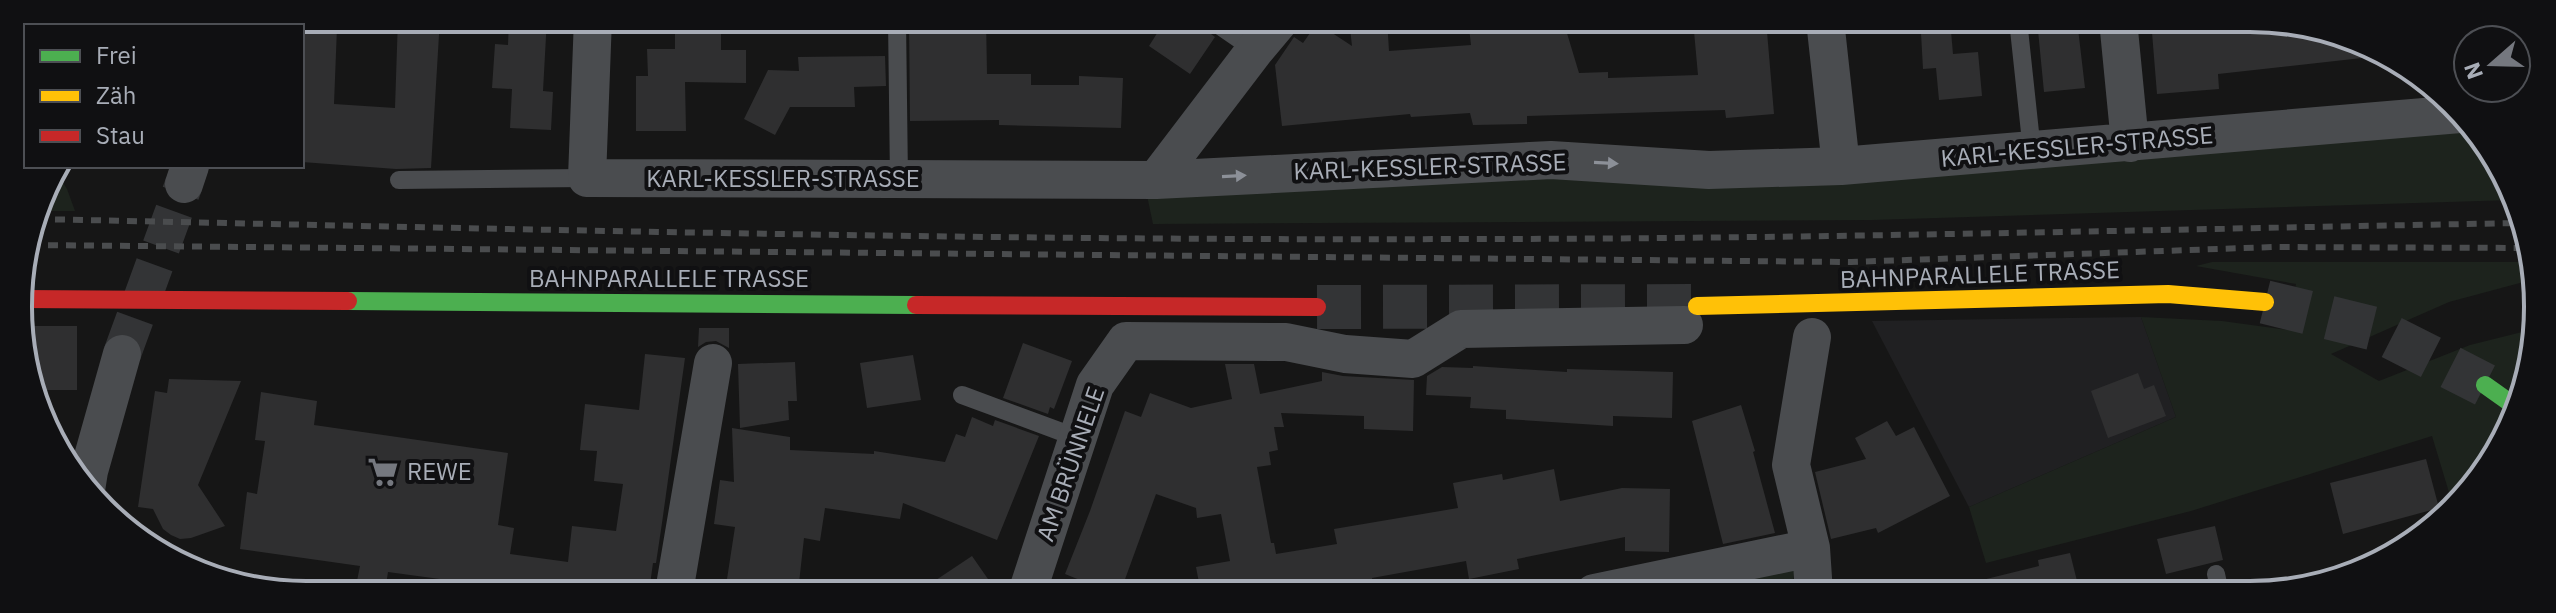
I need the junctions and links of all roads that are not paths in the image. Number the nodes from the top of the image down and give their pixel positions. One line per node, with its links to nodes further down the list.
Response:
1 (1270, 32): 8 (street)
2 (1826, 32): 12 (street)
3 (2019, 32): 11 (lane)
4 (2119, 32): 10 (street)
5 (592, 33): 13 (street)
6 (897, 33): 15 (lane)
7 (1230, 33): 8 (lane)
8 (1255, 50): 16 (street)
9 (2445, 115): 10 (street, KARL-KESSLER-STRASSE)
10 (2130, 143): 11 (street, KARL-KESSLER-STRASSE)
11 (2032, 151): 12 (street, KARL-KESSLER-STRASSE)
12 (1841, 166): 16 (street, KARL-KESSLER-STRASSE, one-way to 12)
13 (587, 178): 14 (lane, KARL-KESSLER-STRASSE); 15 (street, KARL-KESSLER-STRASSE)
14 (399, 180)
15 (899, 180): 16 (street, KARL-KESSLER-STRASSE)
16 (1156, 180)
17 (33, 299): 19 (main road, BAHNPARALLELE TRASSE)
18 (2265, 302): 20 (main road, BAHNPARALLELE TRASSE)
19 (1317, 307)
20 (1690, 315): 27 (street, AM BRÜNNELE)
21 (1812, 337): 29 (street)
22 (122, 354): 28 (street)
23 (713, 363): 31 (street)
24 (2485, 385): 26 (main road)
25 (962, 395): 27 (lane)
26 (2507, 400)
27 (1078, 438): 32 (street, AM BRÜNNELE)
28 (89, 473)
29 (1811, 548): 33 (street); 34 (street)
30 (2216, 574): 35 (lane)
31 (676, 581)
32 (1031, 581)
33 (1652, 581)
34 (1813, 581)
35 (2217, 581)

